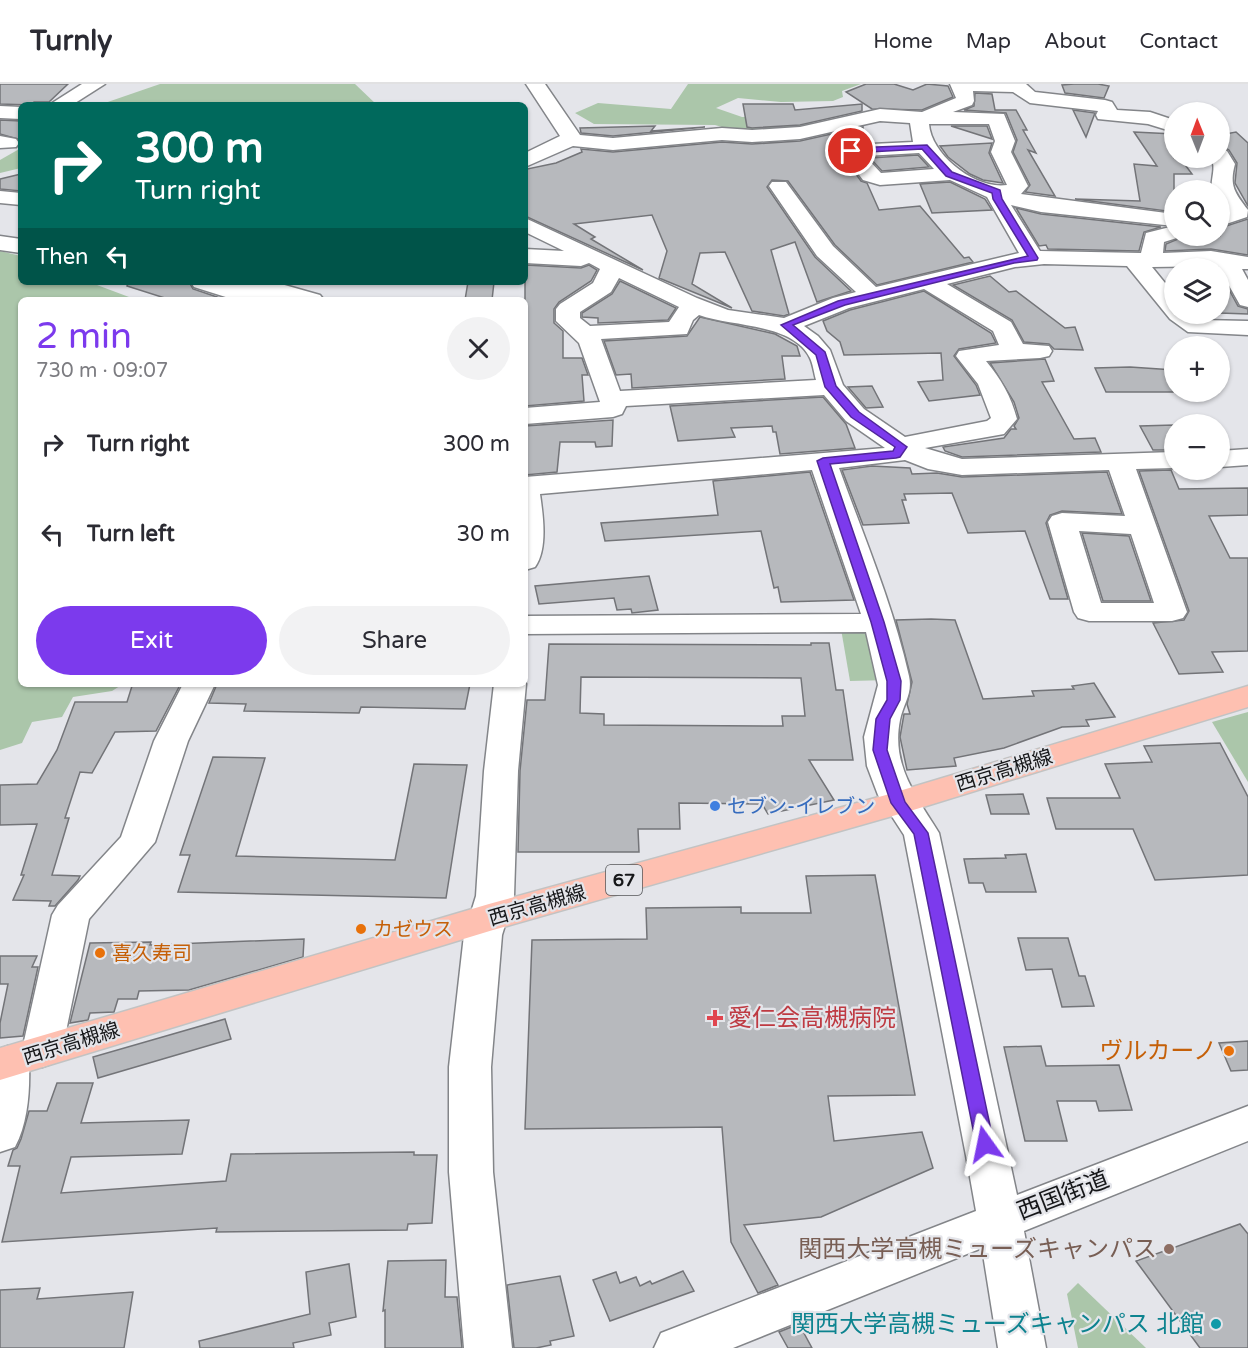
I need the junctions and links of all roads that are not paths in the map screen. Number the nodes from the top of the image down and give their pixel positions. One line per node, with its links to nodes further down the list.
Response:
1 (96, 84): 3 (street)
2 (534, 84): 10 (street)
3 (63, 102)
4 (0, 112): 5 (street)
5 (18, 113)
6 (920, 118): 7 (street); 9 (street); 10 (street); 11 (street)
7 (1164, 123)
8 (981, 138): 9 (street)
9 (1004, 138): 16 (street)
10 (570, 140): 12 (street)
11 (924, 147): 14 (street); 14 (street)
12 (528, 160)
13 (1224, 168): 19 (street)
14 (949, 174): 16 (street)
15 (779, 186): 33 (street)
16 (997, 192): 20 (street); 26 (street)
17 (0, 197): 18 (street)
18 (18, 199)
19 (1237, 211)
20 (1164, 218)
21 (528, 226): 29 (street)
22 (1164, 235): 27 (street)
23 (0, 243): 24 (street)
24 (18, 246)
25 (528, 256): 29 (street)
26 (1034, 258): 27 (street); 30 (street)
27 (1144, 260): 28 (street); 32 (street)
28 (1237, 262): 35 (street)
29 (603, 263): 36 (street); 40 (street)
30 (929, 283): 33 (street); 41 (street)
31 (216, 285): 34 (street)
32 (1164, 292)
33 (872, 296): 38 (street)
34 (302, 297)
35 (1248, 300)
36 (697, 305): 38 (street); 40 (street)
37 (1192, 324): 39 (street)
38 (786, 325): 43 (street)
39 (1248, 328)
40 (584, 333): 44 (street)
41 (1011, 351): 42 (street); 46 (street)
42 (1040, 351)
43 (831, 387): 44 (street); 46 (street)
44 (613, 399): 45 (street)
45 (528, 416)
46 (901, 447): 50 (street); 51 (street)
47 (1248, 458): 48 (street)
48 (1230, 459)
49 (1164, 460): 51 (street)
50 (823, 461): 52 (street); 54 (street)
51 (1120, 462): 53 (street)
52 (528, 486)
53 (1144, 526)
54 (878, 622): 55 (street); 59 (street)
55 (528, 625)
56 (198, 687): 61 (street)
57 (510, 687): 60 (street)
58 (1248, 696): 59 (main road, 西京高槻線 / 67)
59 (898, 803): 60 (main road, 西京高槻線 / 67); 64 (street)
60 (489, 918): 61 (main road, 西京高槻線 / 67); 65 (street)
61 (17, 1059): 63 (street)
62 (1248, 1123): 64 (street, 西国街道)
63 (0, 1135)
64 (998, 1220): 66 (street, 西国街道); 67 (street)
65 (488, 1348)
66 (678, 1348)
67 (1022, 1348)

